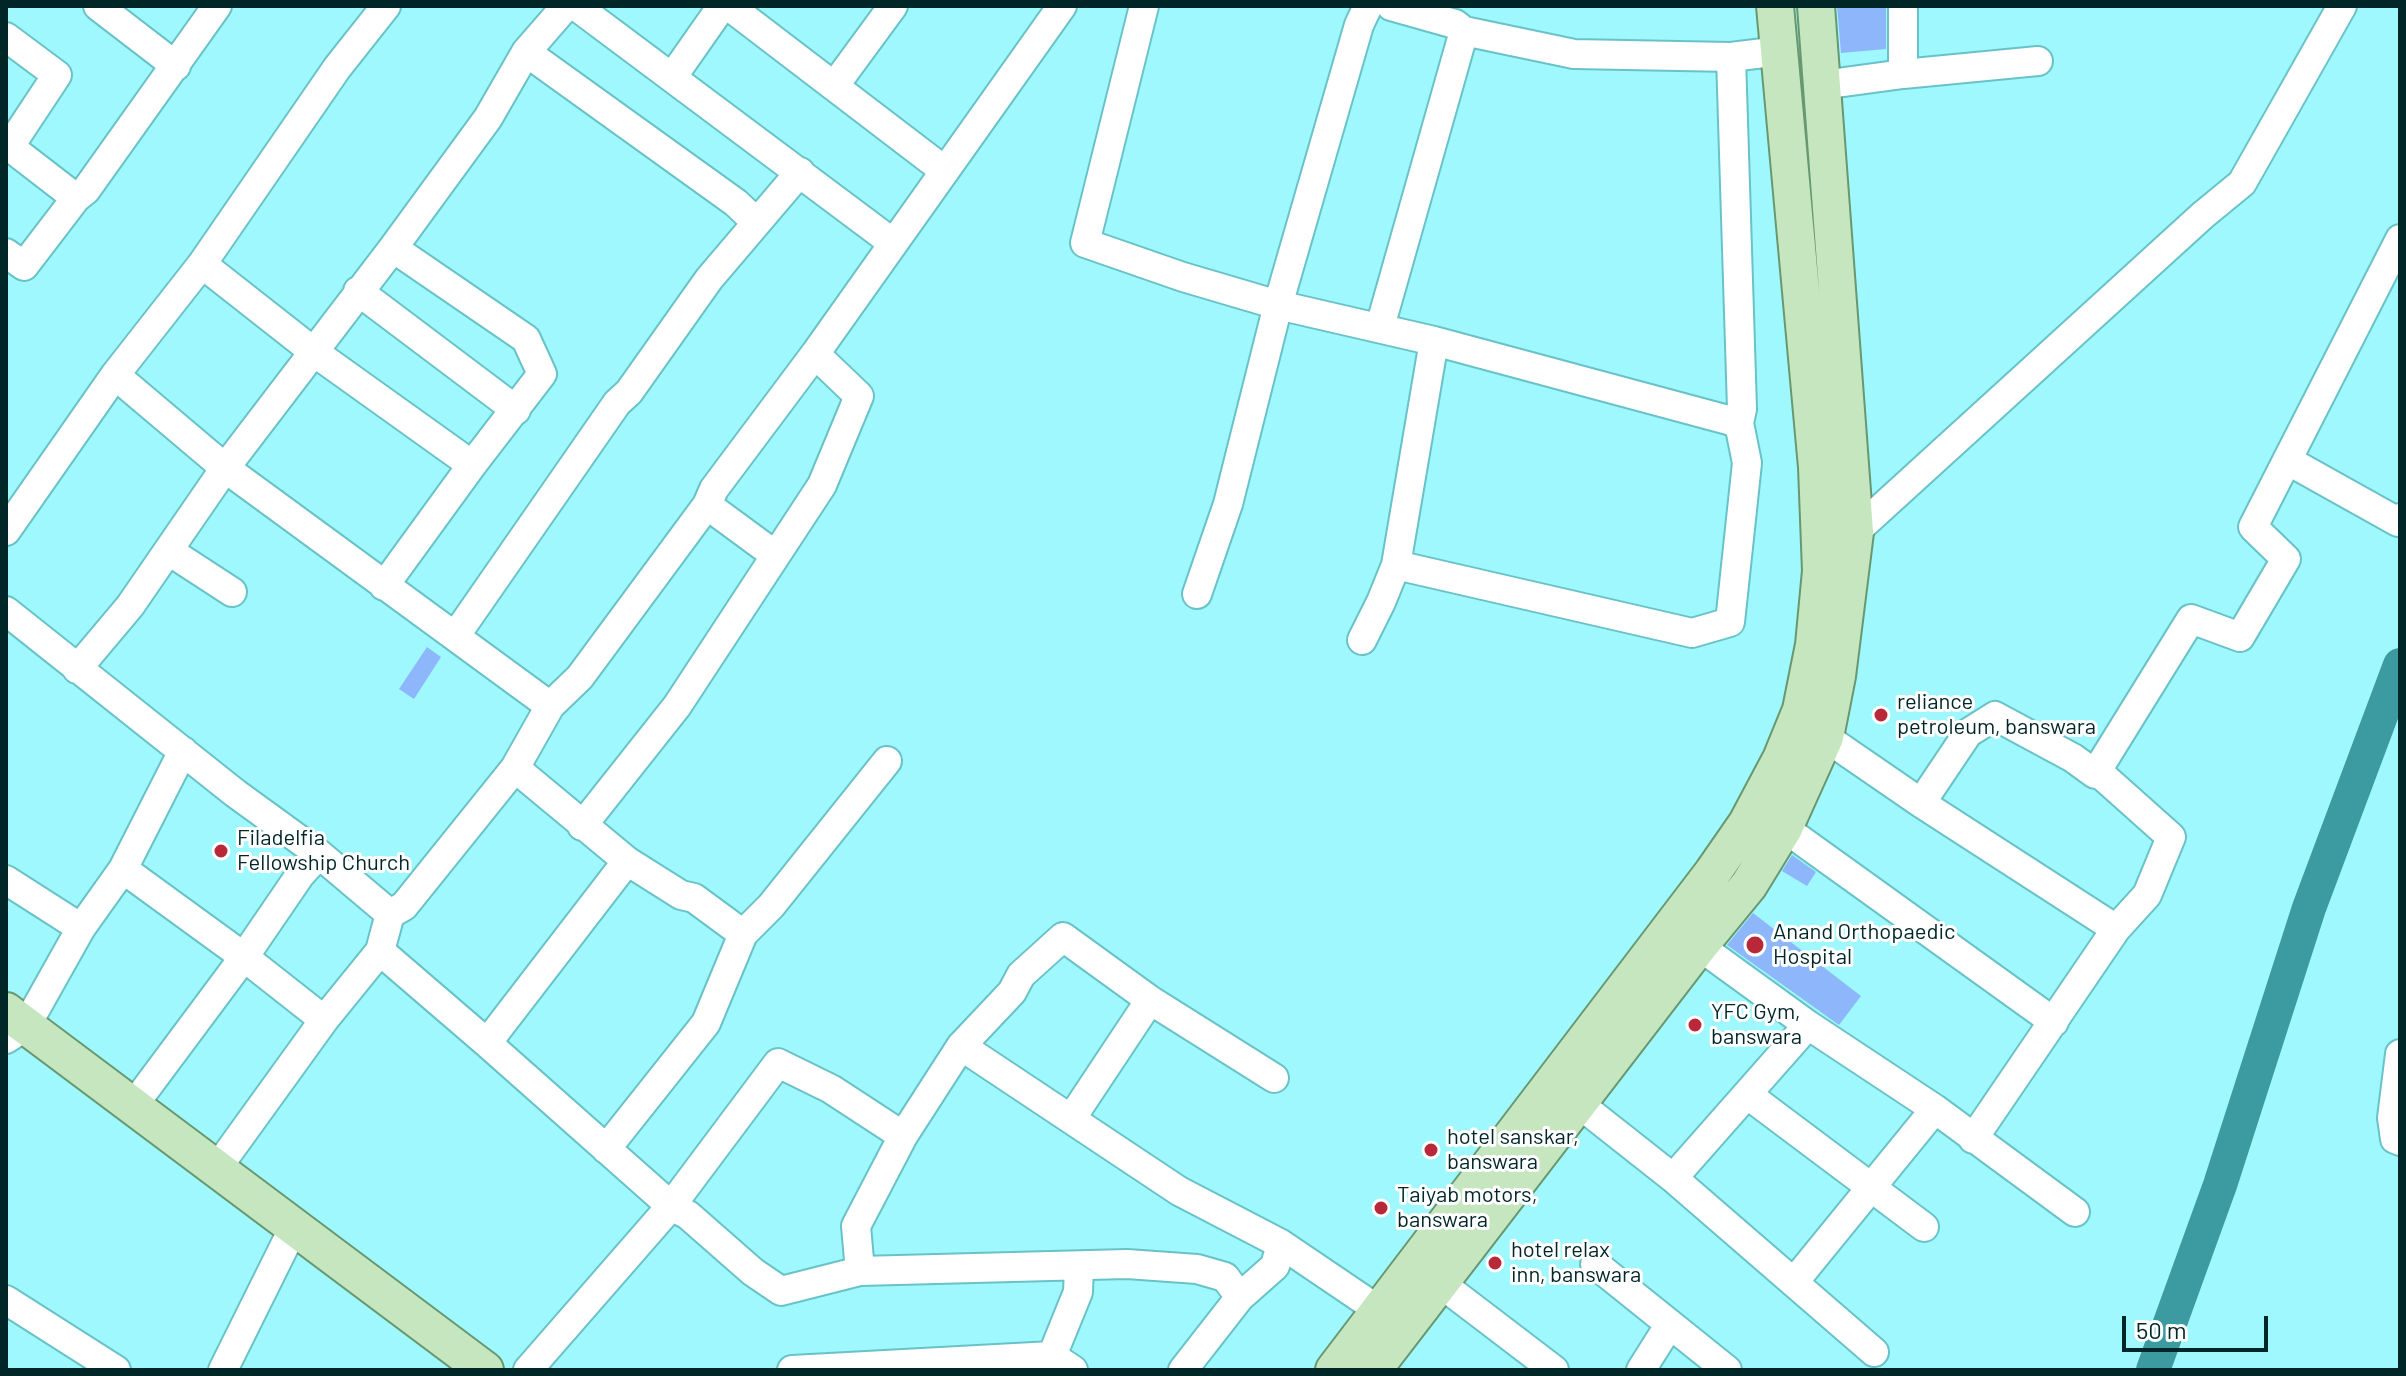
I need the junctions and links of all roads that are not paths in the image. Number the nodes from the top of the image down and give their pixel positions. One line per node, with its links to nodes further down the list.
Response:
1 (98, 6): 23 (street)
2 (217, 6): 23 (street)
3 (386, 6): 37 (street)
4 (566, 6): 20 (street)
5 (576, 6): 25 (street)
6 (722, 6): 25 (street)
7 (729, 6): 26 (street)
8 (893, 6): 26 (street)
9 (1062, 6): 29 (street)
10 (1144, 6): 39 (street)
11 (1368, 6): 39 (street)
12 (1391, 6): 17 (street)
13 (1775, 6): 19 (main road)
14 (1816, 6): 27 (main road)
15 (1903, 6): 24 (street)
16 (2342, 6): 53 (street)
17 (1464, 31): 21 (street); 40 (street)
18 (6, 37): 28 (street)
19 (1780, 51): 21 (street); 116 (main road)
20 (526, 52): 32 (street); 35 (street)
21 (1731, 57): 46 (street)
22 (2038, 61): 24 (street)
23 (176, 66): 31 (street)
24 (1903, 74): 27 (street)
25 (673, 76): 30 (street)
26 (835, 85): 29 (street)
27 (1822, 85): 53 (main road)
28 (8, 145): 31 (street)
29 (945, 171): 34 (street)
30 (800, 172): 32 (street); 34 (street)
31 (76, 198): 36 (street)
32 (756, 222): 61 (street)
33 (2400, 239): 47 (street)
34 (893, 243): 43 (street)
35 (393, 248): 38 (street); 45 (street)
36 (6, 253)
37 (202, 264): 42 (street); 44 (street)
38 (358, 291): 42 (street); 45 (street)
39 (1278, 305): 40 (street); 59 (street)
40 (1380, 327): 41 (street)
41 (1434, 341): 46 (street); 56 (street)
42 (314, 352): 48 (street); 49 (street)
43 (815, 354): 50 (street); 55 (street)
44 (115, 375): 49 (street); 52 (street)
45 (516, 410): 48 (street)
46 (1739, 423): 56 (street)
47 (2287, 460): 51 (street); 69 (street)
48 (472, 465): 57 (street)
49 (225, 468): 54 (street); 57 (street)
50 (707, 505): 55 (street); 64 (street)
51 (2400, 518)
52 (6, 531)
53 (1855, 532): 65 (main road)
54 (169, 551): 58 (street); 63 (street)
55 (775, 555): 71 (street)
56 (1396, 565): 62 (street)
57 (384, 586): 61 (street)
58 (232, 592)
59 (1197, 594)
60 (6, 611): 63 (street)
61 (456, 635): 64 (street)
62 (1362, 640)
63 (77, 669): 66 (street)
64 (550, 706): 68 (street)
65 (1825, 737): 70 (street); 72 (main road)
66 (183, 751): 73 (street); 75 (street)
67 (887, 761): 80 (street)
68 (515, 768): 71 (street); 77 (street)
69 (2097, 771): 70 (street); 79 (street)
70 (1921, 803): 79 (street)
71 (582, 826): 74 (street)
72 (1784, 828): 81 (main road); 86 (street)
73 (319, 854): 77 (street); 83 (street)
74 (627, 861): 80 (street); 89 (street)
75 (123, 869): 78 (street); 83 (street)
76 (6, 880): 78 (street)
77 (390, 914): 82 (street)
78 (81, 928): 87 (street)
79 (2116, 929): 86 (street)
80 (743, 934): 101 (street)
81 (1699, 946): 88 (street); 94 (main road)
82 (380, 951): 85 (street); 89 (street)
83 (244, 957): 85 (street); 95 (street)
84 (1150, 1000): 90 (street); 92 (street); 97 (street)
85 (324, 1020): 102 (street)
86 (2054, 1022): 99 (street)
87 (13, 1025): 95 (main road)
88 (1808, 1025): 93 (street); 96 (street)
89 (487, 1043): 101 (street)
90 (961, 1046): 97 (street); 98 (street)
91 (2400, 1054): 100 (street)
92 (1274, 1078)
93 (1748, 1095): 103 (street); 104 (street)
94 (1578, 1103): 103 (street); 114 (main road)
95 (133, 1106): 102 (main road)
96 (1935, 1109): 99 (street); 104 (street)
97 (1071, 1119): 109 (street)
98 (903, 1136): 105 (street); 112 (street)
99 (1973, 1139): 106 (street)
100 (2400, 1141)
101 (606, 1149): 105 (street)
102 (216, 1170): 107 (main road)
103 (1673, 1178): 113 (street)
104 (1871, 1188): 108 (street); 113 (street)
105 (671, 1206): 112 (street); 124 (street)
106 (2075, 1212)
107 (294, 1227): 122 (street); 123 (main road)
108 (1924, 1227)
109 (1281, 1244): 115 (street); 116 (street)
110 (1595, 1264): 118 (street)
111 (1079, 1266): 112 (street); 115 (street); 120 (street)
112 (860, 1271)
113 (1794, 1282): 119 (street)
114 (1440, 1283): 128 (main road); 129 (street)
115 (1240, 1297): 126 (street)
116 (1380, 1311): 127 (main road)
117 (11, 1315): 121 (street)
118 (1670, 1324): 130 (street); 131 (street)
119 (1874, 1352)
120 (1056, 1365): 125 (street)
121 (116, 1370)
122 (223, 1370)
123 (485, 1370)
124 (528, 1370)
125 (792, 1370)
126 (1183, 1370)
127 (1334, 1370)
128 (1373, 1370)
129 (1554, 1370)
130 (1641, 1370)
131 (1727, 1370)

